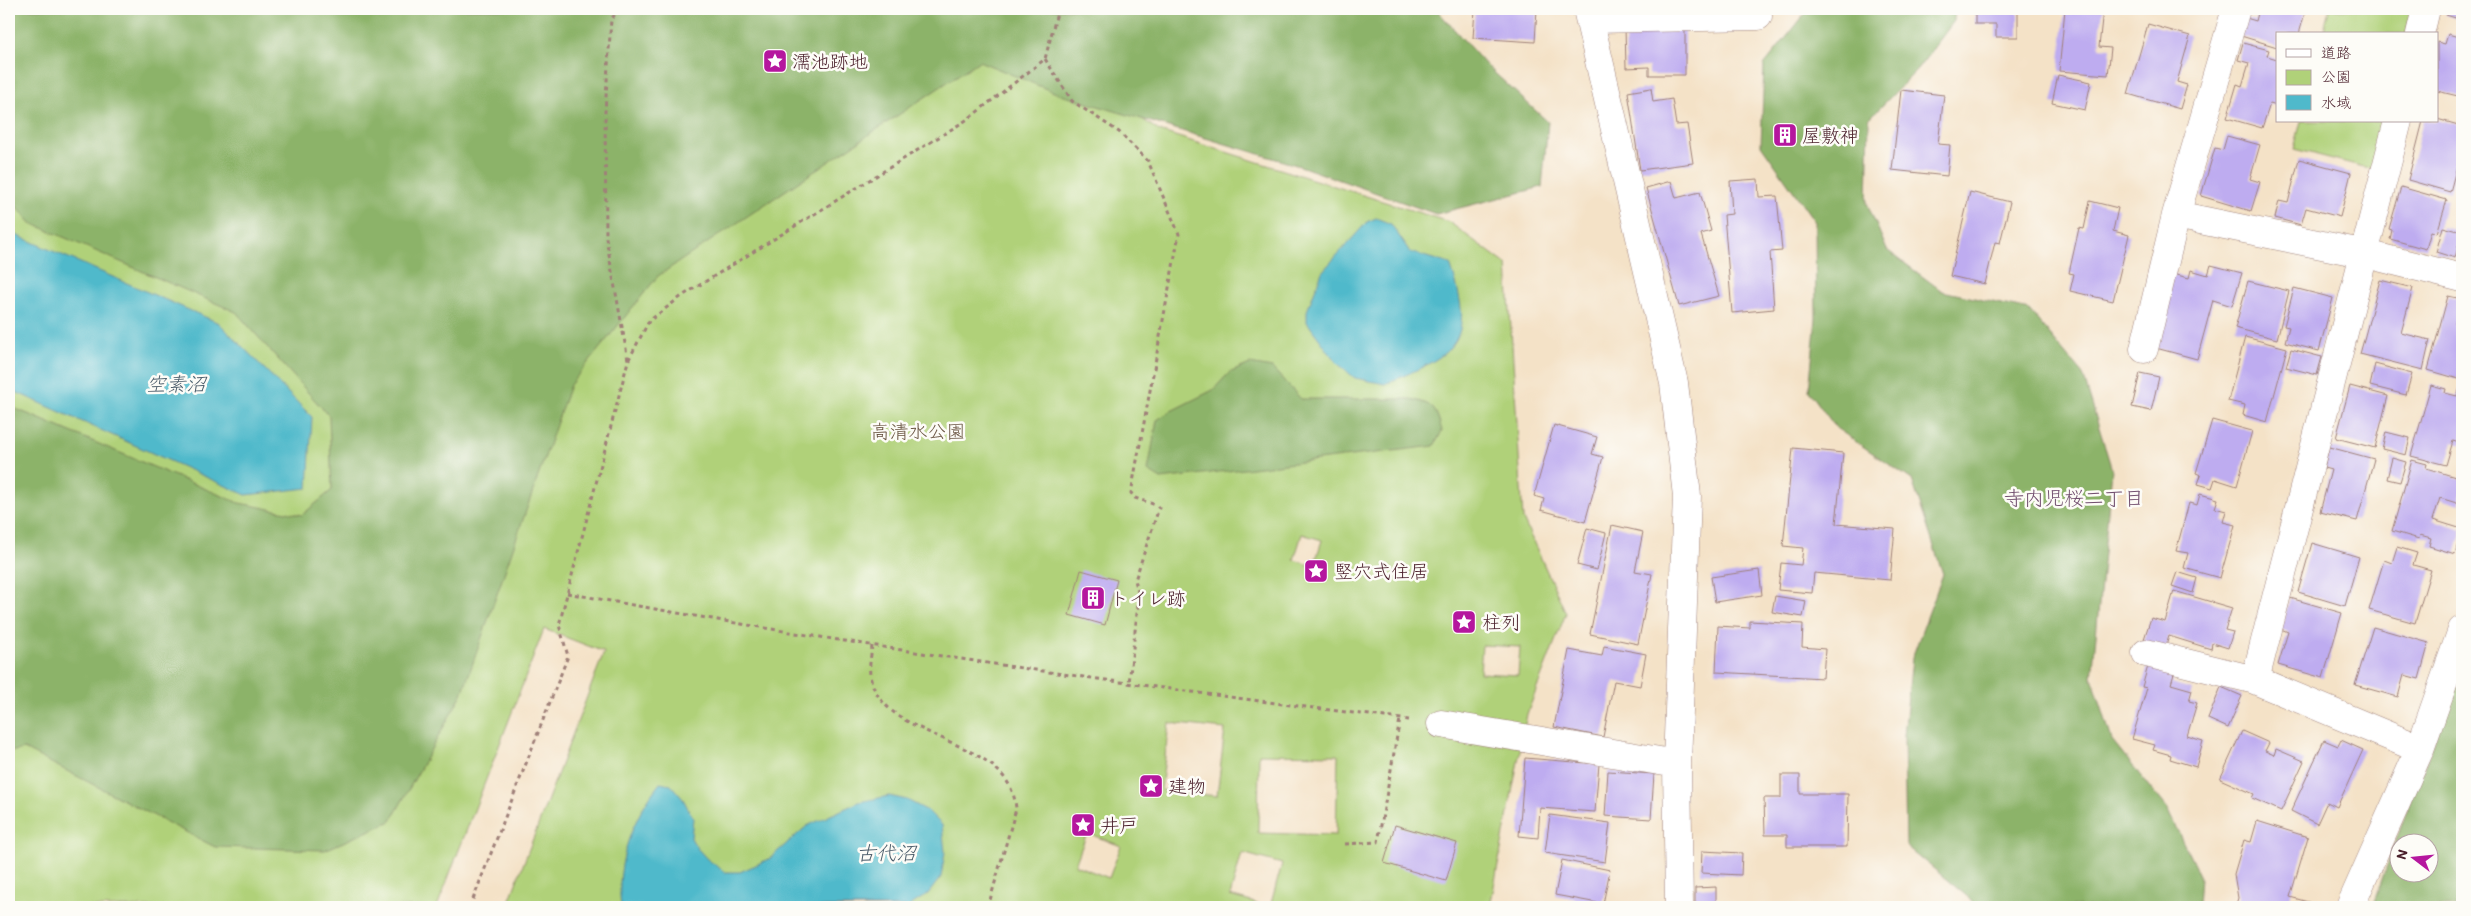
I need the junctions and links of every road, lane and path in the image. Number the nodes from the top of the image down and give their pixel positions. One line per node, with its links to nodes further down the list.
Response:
1 (620, 9): 14 (path)
2 (1058, 9): 8 (path)
3 (2236, 9): 10 (street)
4 (2426, 9): 7 (street)
5 (1589, 14): 6 (street); 24 (street)
6 (1758, 16)
7 (2420, 32)
8 (1045, 59): 14 (path); 20 (path)
9 (2398, 122): 11 (street)
10 (2176, 215): 11 (street); 13 (street)
11 (2366, 254): 12 (street); 19 (street)
12 (2462, 278)
13 (2144, 348)
14 (628, 361): 15 (path)
15 (567, 593): 17 (path); 27 (path)
16 (2462, 630): 23 (street)
17 (872, 646): 20 (path); 29 (path)
18 (2146, 653): 19 (street)
19 (2255, 680): 23 (street)
20 (1129, 683): 21 (path)
21 (1400, 719): 22 (path); 25 (path)
22 (1441, 724): 24 (street)
23 (2420, 749): 31 (street)
24 (1677, 764): 30 (street)
25 (1345, 844)
26 (510, 904): 28 (path)
27 (470, 907)
28 (516, 907)
29 (988, 907)
30 (1679, 907)
31 (2350, 907)

